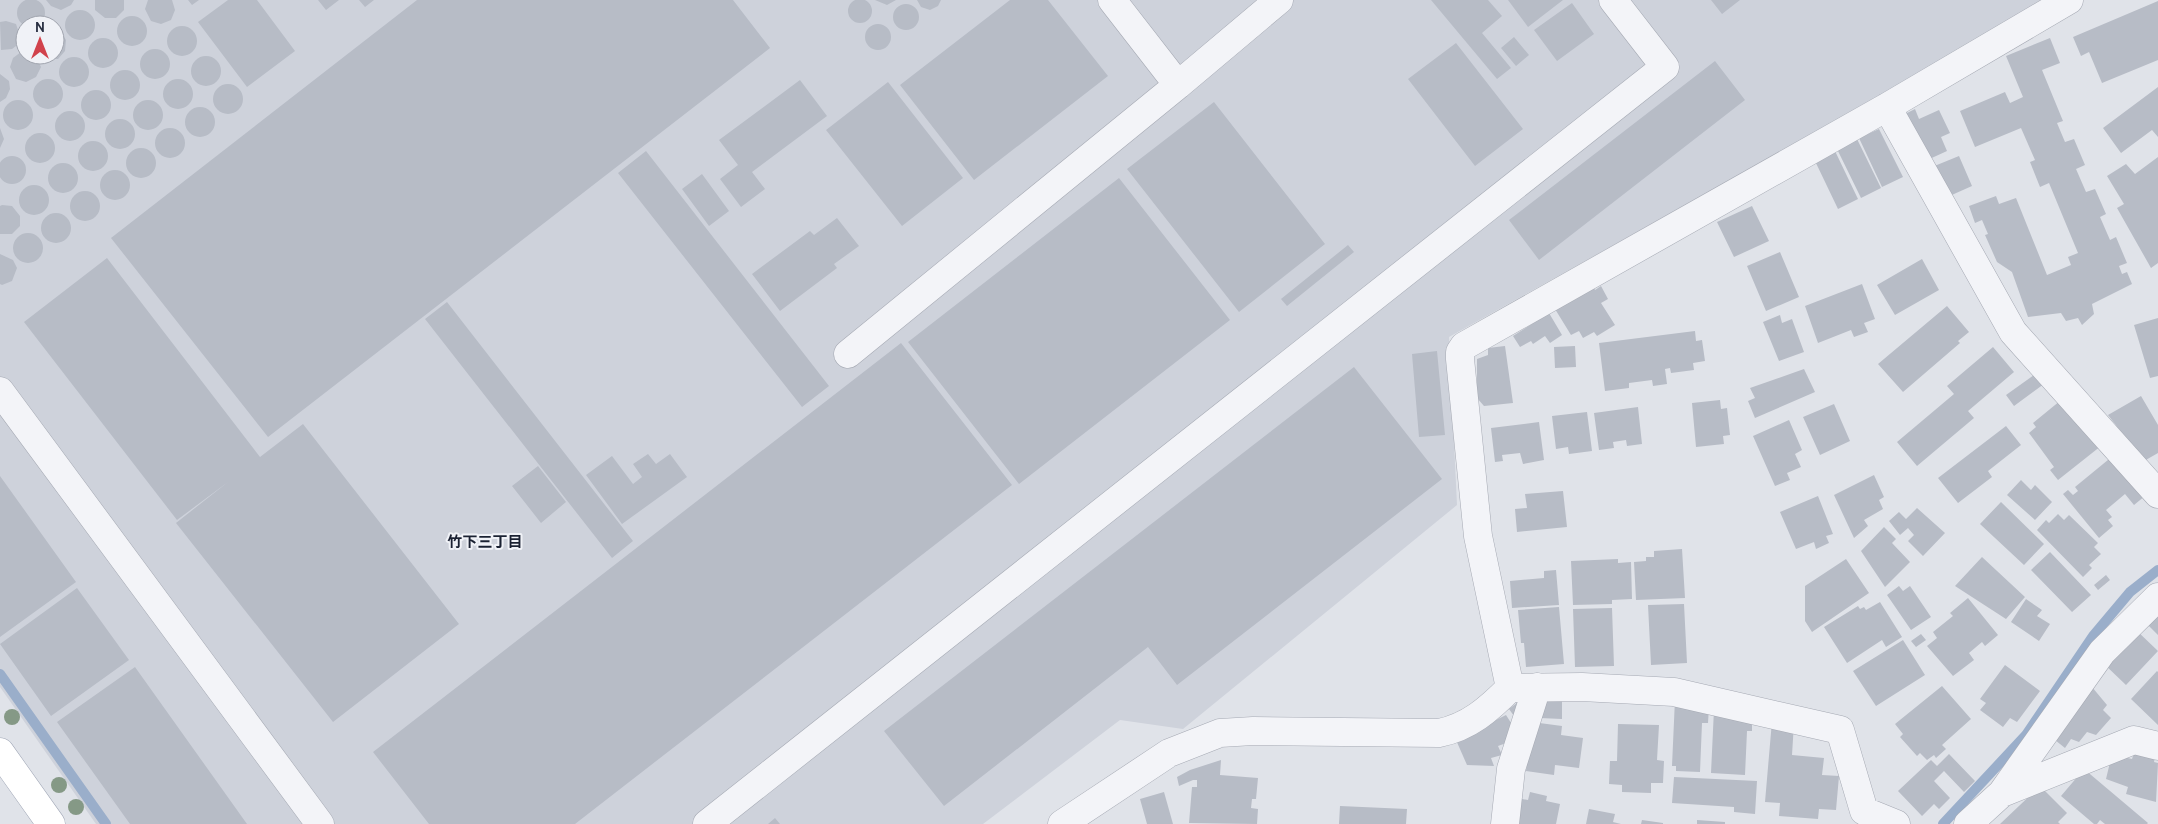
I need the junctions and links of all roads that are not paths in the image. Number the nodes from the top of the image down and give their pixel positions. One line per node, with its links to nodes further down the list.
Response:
1 (1112, 0): 5 (street)
2 (1279, 0): 5 (street)
3 (1613, 0): 19 (street)
4 (2069, 0): 6 (street)
5 (1178, 85): 7 (street)
6 (1887, 107): 9 (street); 12 (street)
7 (848, 354)
8 (0, 392): 18 (street)
9 (2158, 494)
10 (2158, 598): 15 (street)
11 (1537, 687): 12 (street); 16 (street); 21 (street)
12 (1510, 688): 20 (street)
13 (2158, 746): 15 (street)
14 (0, 752): 17 (main road)
15 (2002, 793): 23 (street)
16 (1856, 818): 22 (street)
17 (50, 824)
18 (320, 824)
19 (707, 824)
20 (1062, 824)
21 (1505, 824)
22 (1896, 824)
23 (1968, 824)

